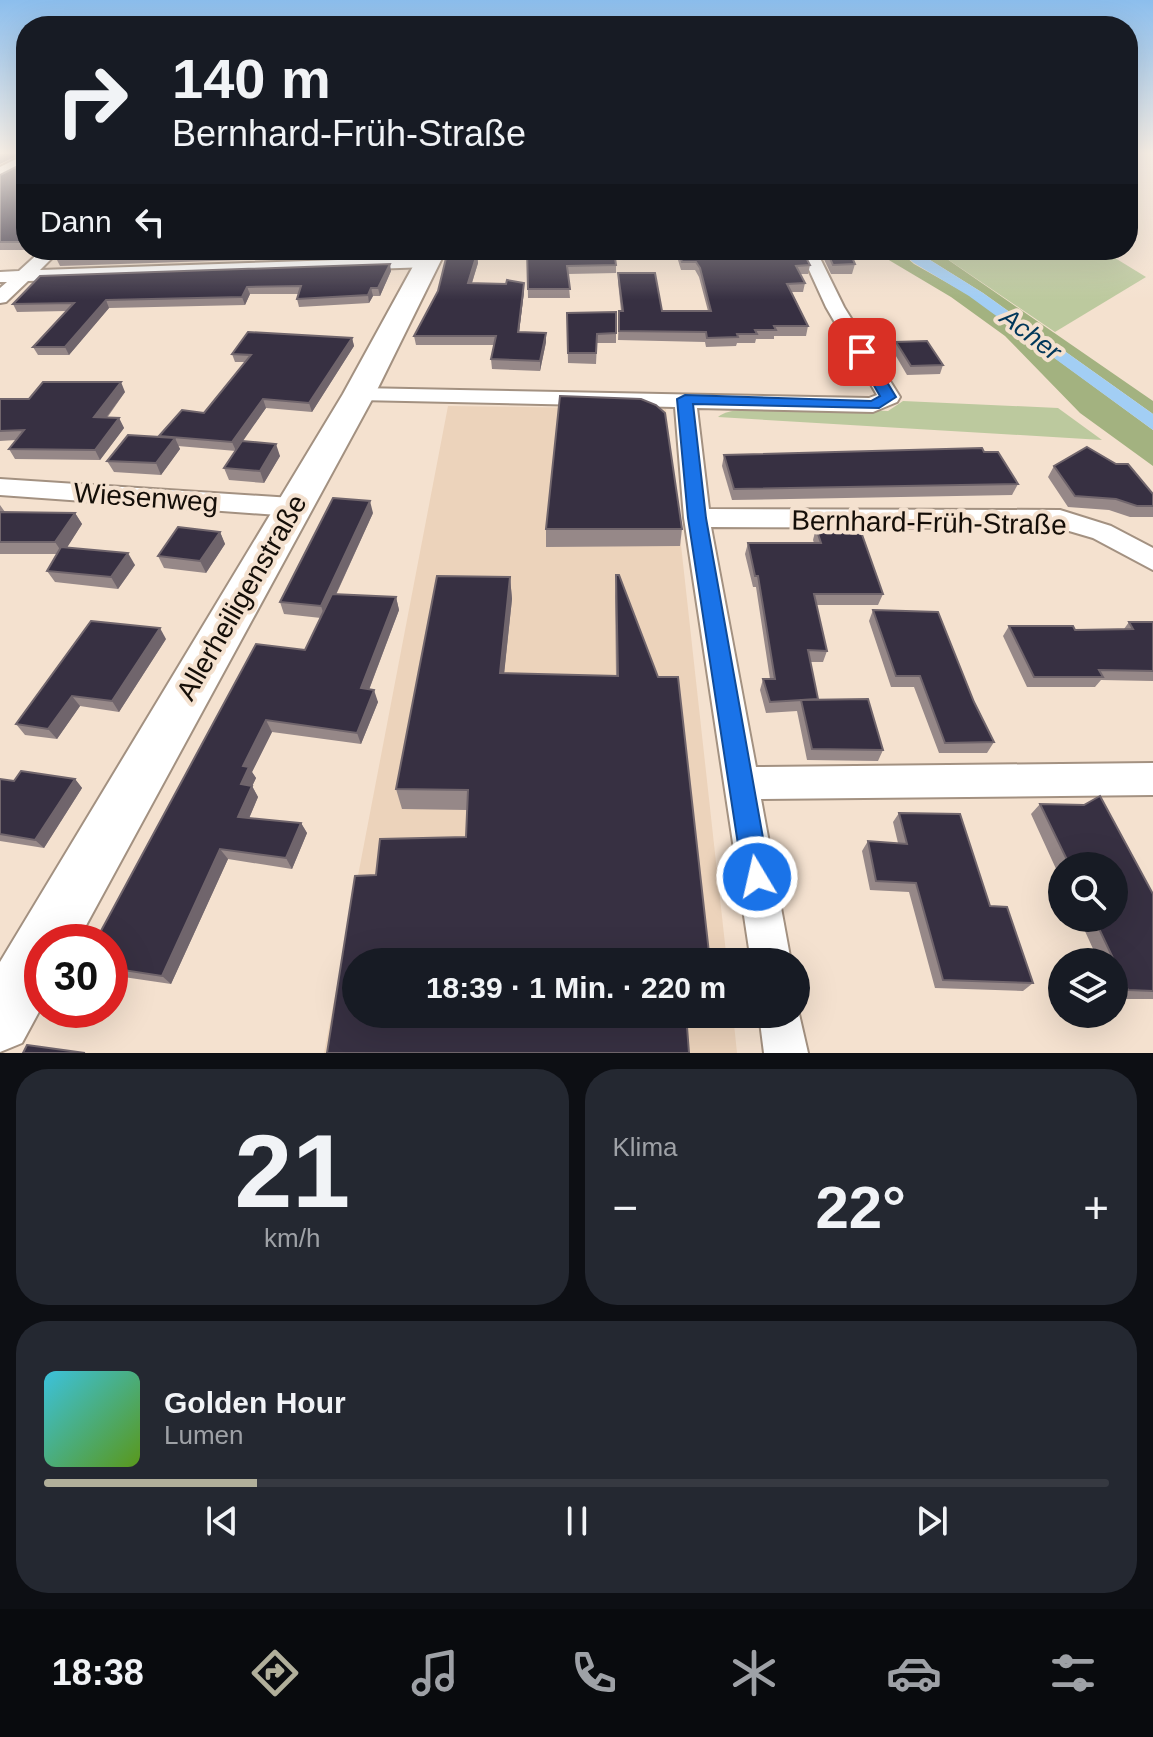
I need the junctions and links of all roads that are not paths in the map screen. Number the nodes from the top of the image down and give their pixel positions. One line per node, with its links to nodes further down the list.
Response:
1 (41, 260): 5 (street)
2 (350, 260): 5 (street)
3 (429, 260): 8 (street, Allerheiligenstraße)
4 (813, 260): 9 (street)
5 (24, 276): 6 (street); 7 (street)
6 (0, 277)
7 (0, 298)
8 (359, 394): 9 (street); 11 (street, Allerheiligenstraße)
9 (685, 399): 12 (street)
10 (0, 487): 11 (street, Wiesenweg)
11 (292, 507): 16 (street, Allerheiligenstraße)
12 (697, 518): 13 (street, Bernhard-Früh-Straße); 15 (street)
13 (1153, 560)
14 (1153, 779): 15 (street)
15 (741, 783): 17 (street)
16 (54, 924)
17 (769, 948)
18 (24, 978): 19 (street, Allerheiligenstraße)
19 (0, 1021)
20 (782, 1028): 21 (street)
21 (786, 1053)

